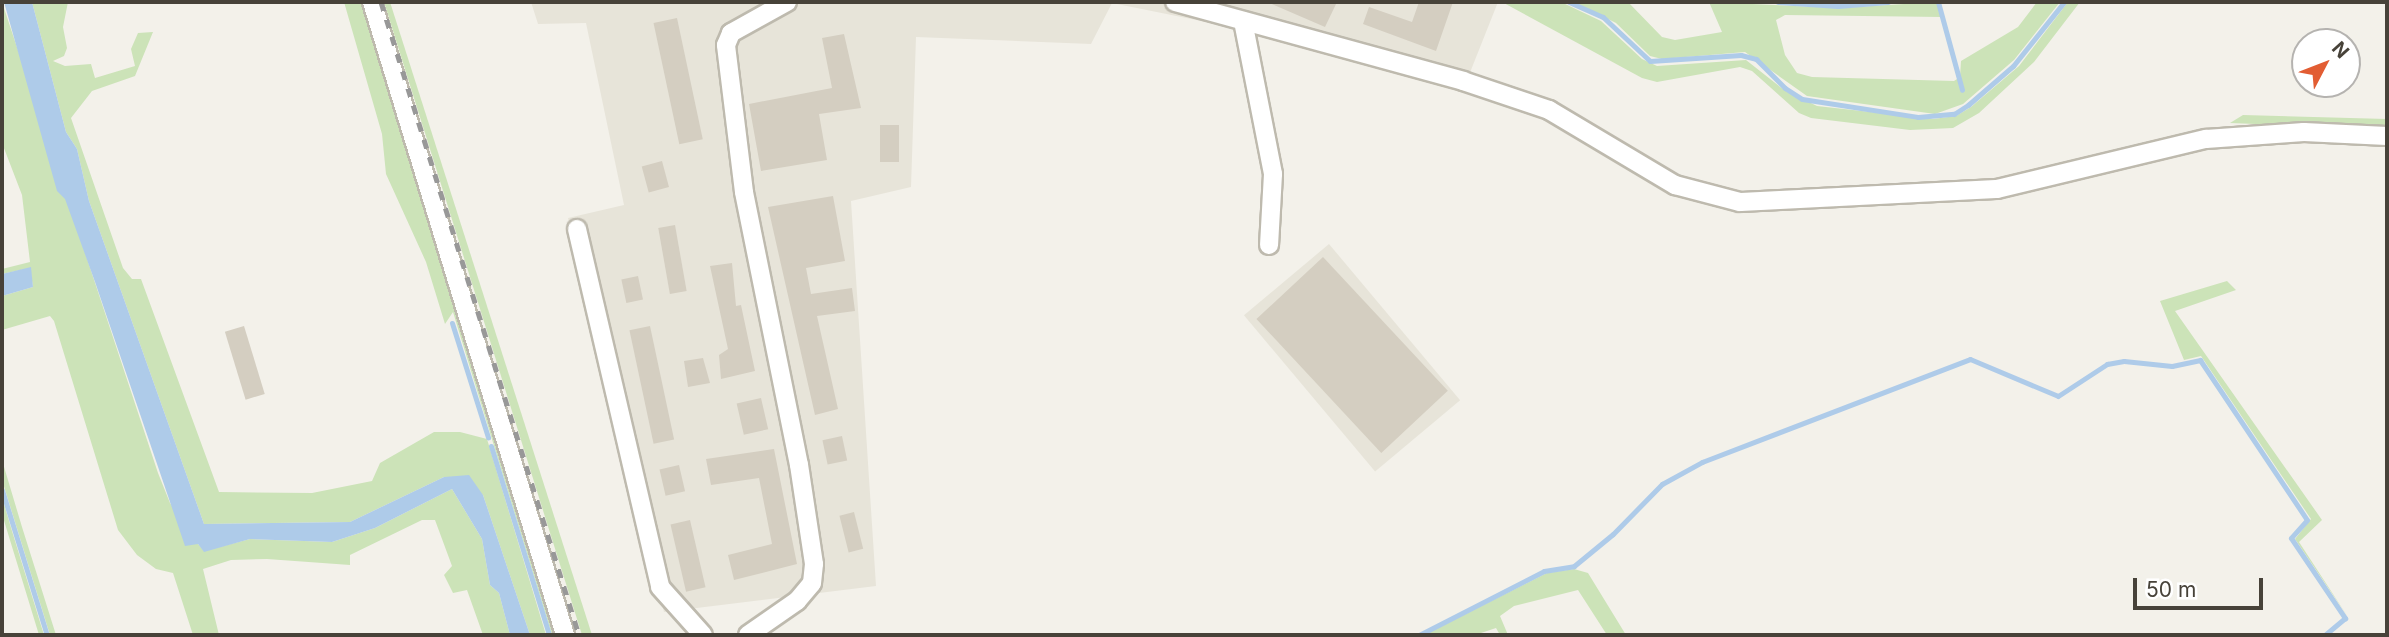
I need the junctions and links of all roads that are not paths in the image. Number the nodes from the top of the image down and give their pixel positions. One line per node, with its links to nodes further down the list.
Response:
1 (372, 2): 8 (street)
2 (787, 2): 10 (street)
3 (1175, 2): 4 (street)
4 (1243, 21): 5 (street); 7 (street)
5 (2387, 136)
6 (577, 229): 9 (street)
7 (1269, 245)
8 (565, 635)
9 (703, 635)
10 (748, 635)

